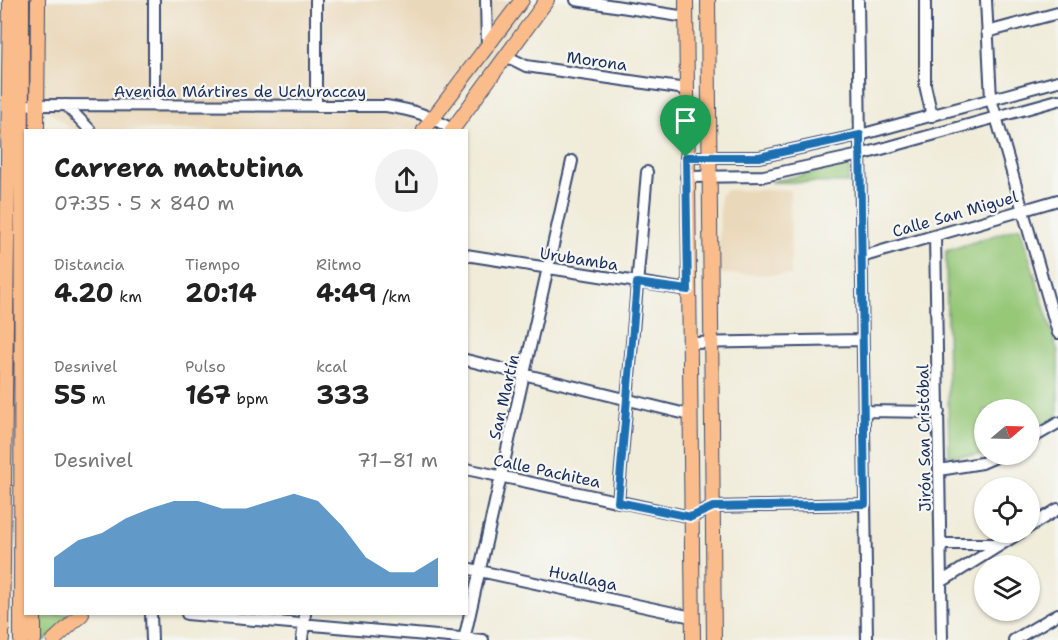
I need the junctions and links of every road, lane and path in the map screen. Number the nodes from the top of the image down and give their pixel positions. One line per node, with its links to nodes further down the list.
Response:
1 (10, 0): 24 (main road)
2 (22, 0): 24 (main road)
3 (38, 0): 25 (main road)
4 (154, 0): 27 (street)
5 (316, 0): 28 (street)
6 (486, 0): 18 (street)
7 (522, 0): 18 (main road)
8 (547, 0): 19 (main road)
9 (576, 0): 16 (street)
10 (686, 0): 16 (main road)
11 (708, 0): 40 (main road)
12 (858, 0): 37 (street)
13 (925, 0): 29 (street)
14 (986, 0): 17 (street)
15 (1058, 13): 17 (street)
16 (686, 16): 21 (main road)
17 (987, 32): 22 (street)
18 (487, 46): 30 (main road)
19 (506, 56): 21 (street, Morona); 36 (main road)
20 (1058, 81): 22 (street)
21 (686, 89): 39 (main road)
22 (991, 99): 29 (street); 31 (street)
23 (1058, 100): 31 (street)
24 (10, 104): 25 (street, Avenida Mártires de Uchuraccay); 58 (main road)
25 (38, 105): 26 (street, Avenida Mártires de Uchuraccay); 32 (main road)
26 (66, 105): 27 (street, Avenida Mártires de Uchuraccay); 33 (street)
27 (154, 105): 28 (street, Avenida Mártires de Uchuraccay)
28 (316, 106): 30 (street, Avenida Mártires de Uchuraccay)
29 (932, 116): 37 (street)
30 (434, 117): 34 (main road); 35 (street, Avenida Mártires de Uchuraccay)
31 (996, 118): 38 (street); 46 (street)
32 (37, 129)
33 (89, 129)
34 (425, 129)
35 (451, 129)
36 (453, 129)
37 (860, 135): 38 (street); 40 (street)
38 (860, 155): 44 (street); 49 (street)
39 (686, 157): 40 (street); 43 (main road)
40 (709, 158): 44 (main road)
41 (572, 161): 50 (street, San Martín)
42 (647, 172): 51 (street)
43 (686, 177): 44 (street); 52 (main road)
44 (709, 178): 57 (main road)
45 (1058, 200): 46 (street, Calle San Miguel)
46 (1023, 211): 47 (street, Calle San Miguel); 53 (street)
47 (935, 236): 49 (street, Calle San Miguel); 64 (street, Jirón San Cristóbal)
48 (468, 255): 50 (street, Urubamba)
49 (861, 257): 55 (street)
50 (548, 270): 51 (street, Urubamba); 60 (street, San Martín)
51 (637, 283): 52 (street, Urubamba); 62 (street)
52 (688, 290): 56 (main road)
53 (1053, 293): 54 (street)
54 (1058, 333)
55 (862, 340): 57 (street); 63 (street)
56 (689, 343): 57 (street); 65 (main road)
57 (711, 343): 75 (main road)
58 (18, 347): 61 (main road); 67 (main road)
59 (468, 360): 60 (street)
60 (524, 374): 62 (street); 72 (street, San Martín)
61 (23, 379): 85 (main road)
62 (627, 400): 65 (street); 73 (street)
63 (864, 411): 64 (street); 74 (street)
64 (939, 412): 71 (street, Jirón San Cristóbal)
65 (690, 415): 77 (main road)
66 (1058, 423): 68 (street)
67 (3, 426): 84 (main road)
68 (1040, 434)
69 (975, 465): 71 (street)
70 (468, 469): 72 (street, Calle Pachitea)
71 (939, 470): 79 (street, Jirón San Cristóbal)
72 (501, 476): 73 (street, Calle Pachitea); 82 (street, San Martín)
73 (618, 502): 77 (street, Calle Pachitea)
74 (865, 504): 75 (street); 103 (street)
75 (713, 507): 77 (street); 102 (main road)
76 (1058, 509): 78 (street)
77 (691, 517): 91 (main road)
78 (1040, 520)
79 (941, 544): 80 (street); 83 (street, Jirón San Cristóbal)
80 (1002, 544): 83 (street)
81 (468, 568): 82 (street, Huallaga)
82 (480, 571): 91 (street, Huallaga); 93 (street, San Martín)
83 (941, 582): 104 (street, Jirón San Cristóbal)
84 (3, 598): 85 (main road); 94 (main road)
85 (23, 598): 95 (main road)
86 (1058, 614): 105 (street)
87 (34, 615): 96 (main road)
88 (80, 615): 97 (main road)
89 (151, 615): 98 (street)
90 (210, 615): 92 (street)
91 (692, 617): 101 (main road)
92 (305, 619): 93 (street); 99 (street)
93 (464, 639): 100 (street)
94 (2, 640)
95 (21, 640)
96 (34, 640)
97 (54, 640)
98 (152, 640)
99 (302, 640)
100 (483, 640)
101 (693, 640)
102 (714, 640)
103 (867, 640)
104 (942, 640)
105 (1014, 640)

